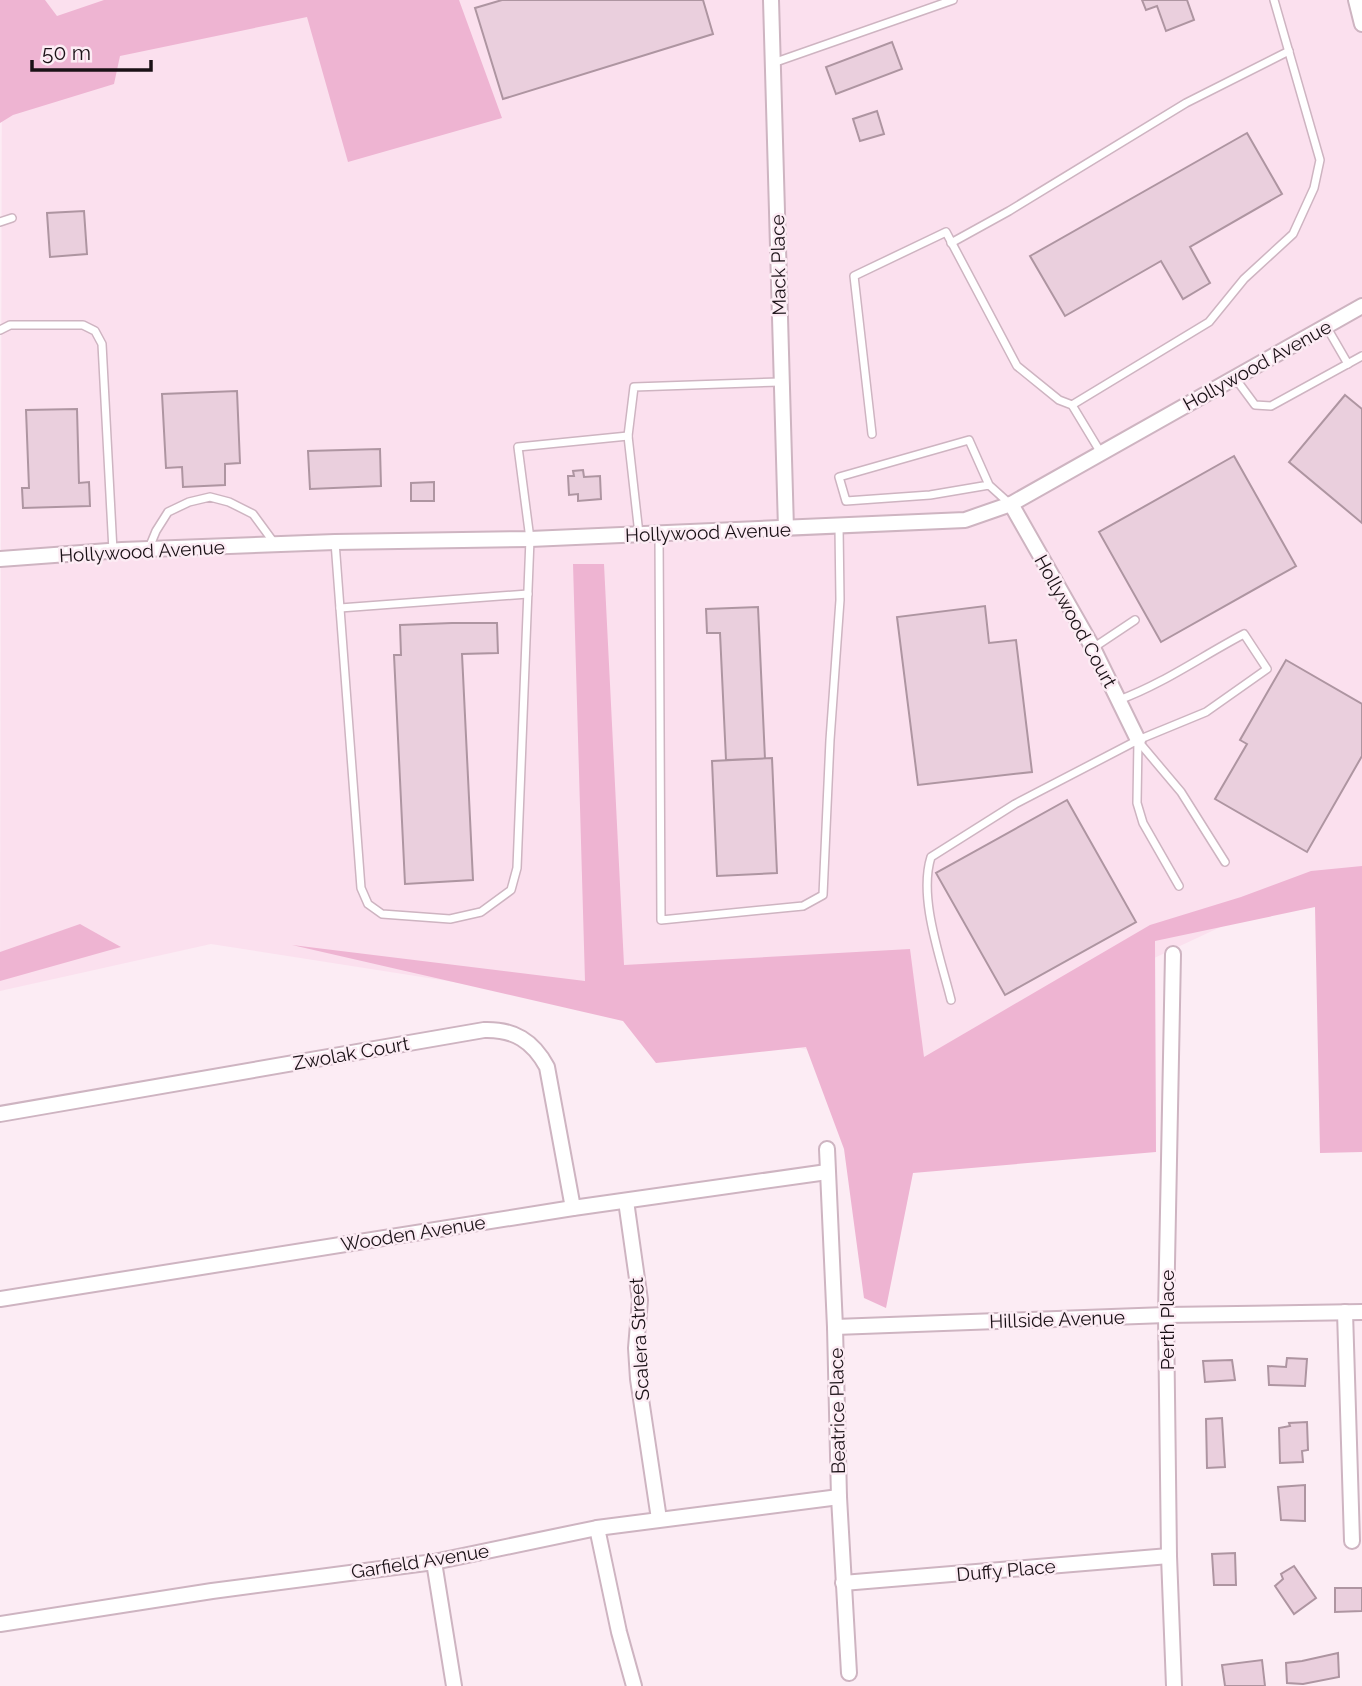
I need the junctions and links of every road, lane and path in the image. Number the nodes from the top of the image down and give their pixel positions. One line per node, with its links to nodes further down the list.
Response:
1 (771, 0): 7 (street, Mack Place)
2 (953, 0): 7 (lane)
3 (1274, 0): 6 (lane)
4 (1356, 0): 5 (street)
5 (1362, 24)
6 (1289, 51): 10 (lane); 18 (lane)
7 (772, 64): 17 (street, Mack Place)
8 (12, 218): 9 (lane)
9 (0, 222)
10 (951, 243): 18 (lane); 19 (lane)
11 (1362, 306): 12 (street, Hollywood Avenue)
12 (1326, 326): 15 (lane); 16 (street, Hollywood Avenue)
13 (0, 330): 32 (lane)
14 (1362, 356): 15 (lane)
15 (1348, 363): 16 (lane)
16 (1235, 378): 21 (street, Hollywood Avenue)
17 (780, 382): 20 (lane); 25 (street, Mack Place)
18 (1072, 405): 21 (lane)
19 (873, 434)
20 (628, 436): 27 (lane); 28 (lane)
21 (1101, 453): 23 (street, Hollywood Avenue)
22 (989, 485): 22 (lane); 23 (lane)
23 (1011, 504): 24 (street, Hollywood Avenue); 37 (street, Hollywood Court)
24 (839, 527): 25 (street, Hollywood Avenue); 26 (lane)
25 (786, 529): 26 (street, Hollywood Avenue)
26 (659, 533): 27 (street, Hollywood Avenue)
27 (639, 534): 28 (street, Hollywood Avenue)
28 (530, 539): 29 (street, Hollywood Avenue); 34 (lane)
29 (335, 542): 30 (street, Hollywood Avenue); 35 (lane)
30 (276, 544): 31 (street, Hollywood Avenue); 31 (lane)
31 (148, 549): 32 (street, Hollywood Avenue)
32 (113, 551): 33 (street, Hollywood Avenue)
33 (0, 559)
34 (528, 594): 35 (lane); 35 (lane)
35 (340, 608)
36 (1135, 620): 37 (lane)
37 (1093, 648): 38 (street, Hollywood Court)
38 (1118, 700): 39 (street, Hollywood Court); 39 (lane)
39 (1138, 740): 40 (lane); 41 (lane); 43 (lane)
40 (1225, 862)
41 (1179, 886)
42 (1173, 954): 52 (street, Perth Place)
43 (951, 1000)
44 (0, 1114): 48 (street, Zwolak Court)
45 (827, 1150): 46 (street, Beatrice Place)
46 (827, 1172): 47 (street, Wooden Avenue); 53 (street, Beatrice Place)
47 (626, 1201): 48 (street, Wooden Avenue); 55 (street, Scalera Street)
48 (573, 1208): 49 (street, Wooden Avenue)
49 (0, 1299)
50 (1345, 1312): 51 (street, Hillside Avenue); 52 (street, Hillside Avenue); 57 (street)
51 (1362, 1312)
52 (1166, 1315): 53 (street, Hillside Avenue); 58 (street, Perth Place)
53 (835, 1327): 54 (street, Beatrice Place)
54 (839, 1497): 55 (street, Garfield Avenue); 60 (street, Beatrice Place)
55 (659, 1519): 56 (street, Garfield Avenue)
56 (597, 1528): 59 (street, Garfield Avenue); 64 (street)
57 (1352, 1541)
58 (1169, 1556): 60 (street, Duffy Place); 65 (street, Perth Place)
59 (434, 1562): 61 (street, Garfield Avenue); 63 (street)
60 (844, 1583): 62 (street, Beatrice Place)
61 (0, 1624)
62 (849, 1673)
63 (454, 1686)
64 (634, 1686)
65 (1174, 1686)

